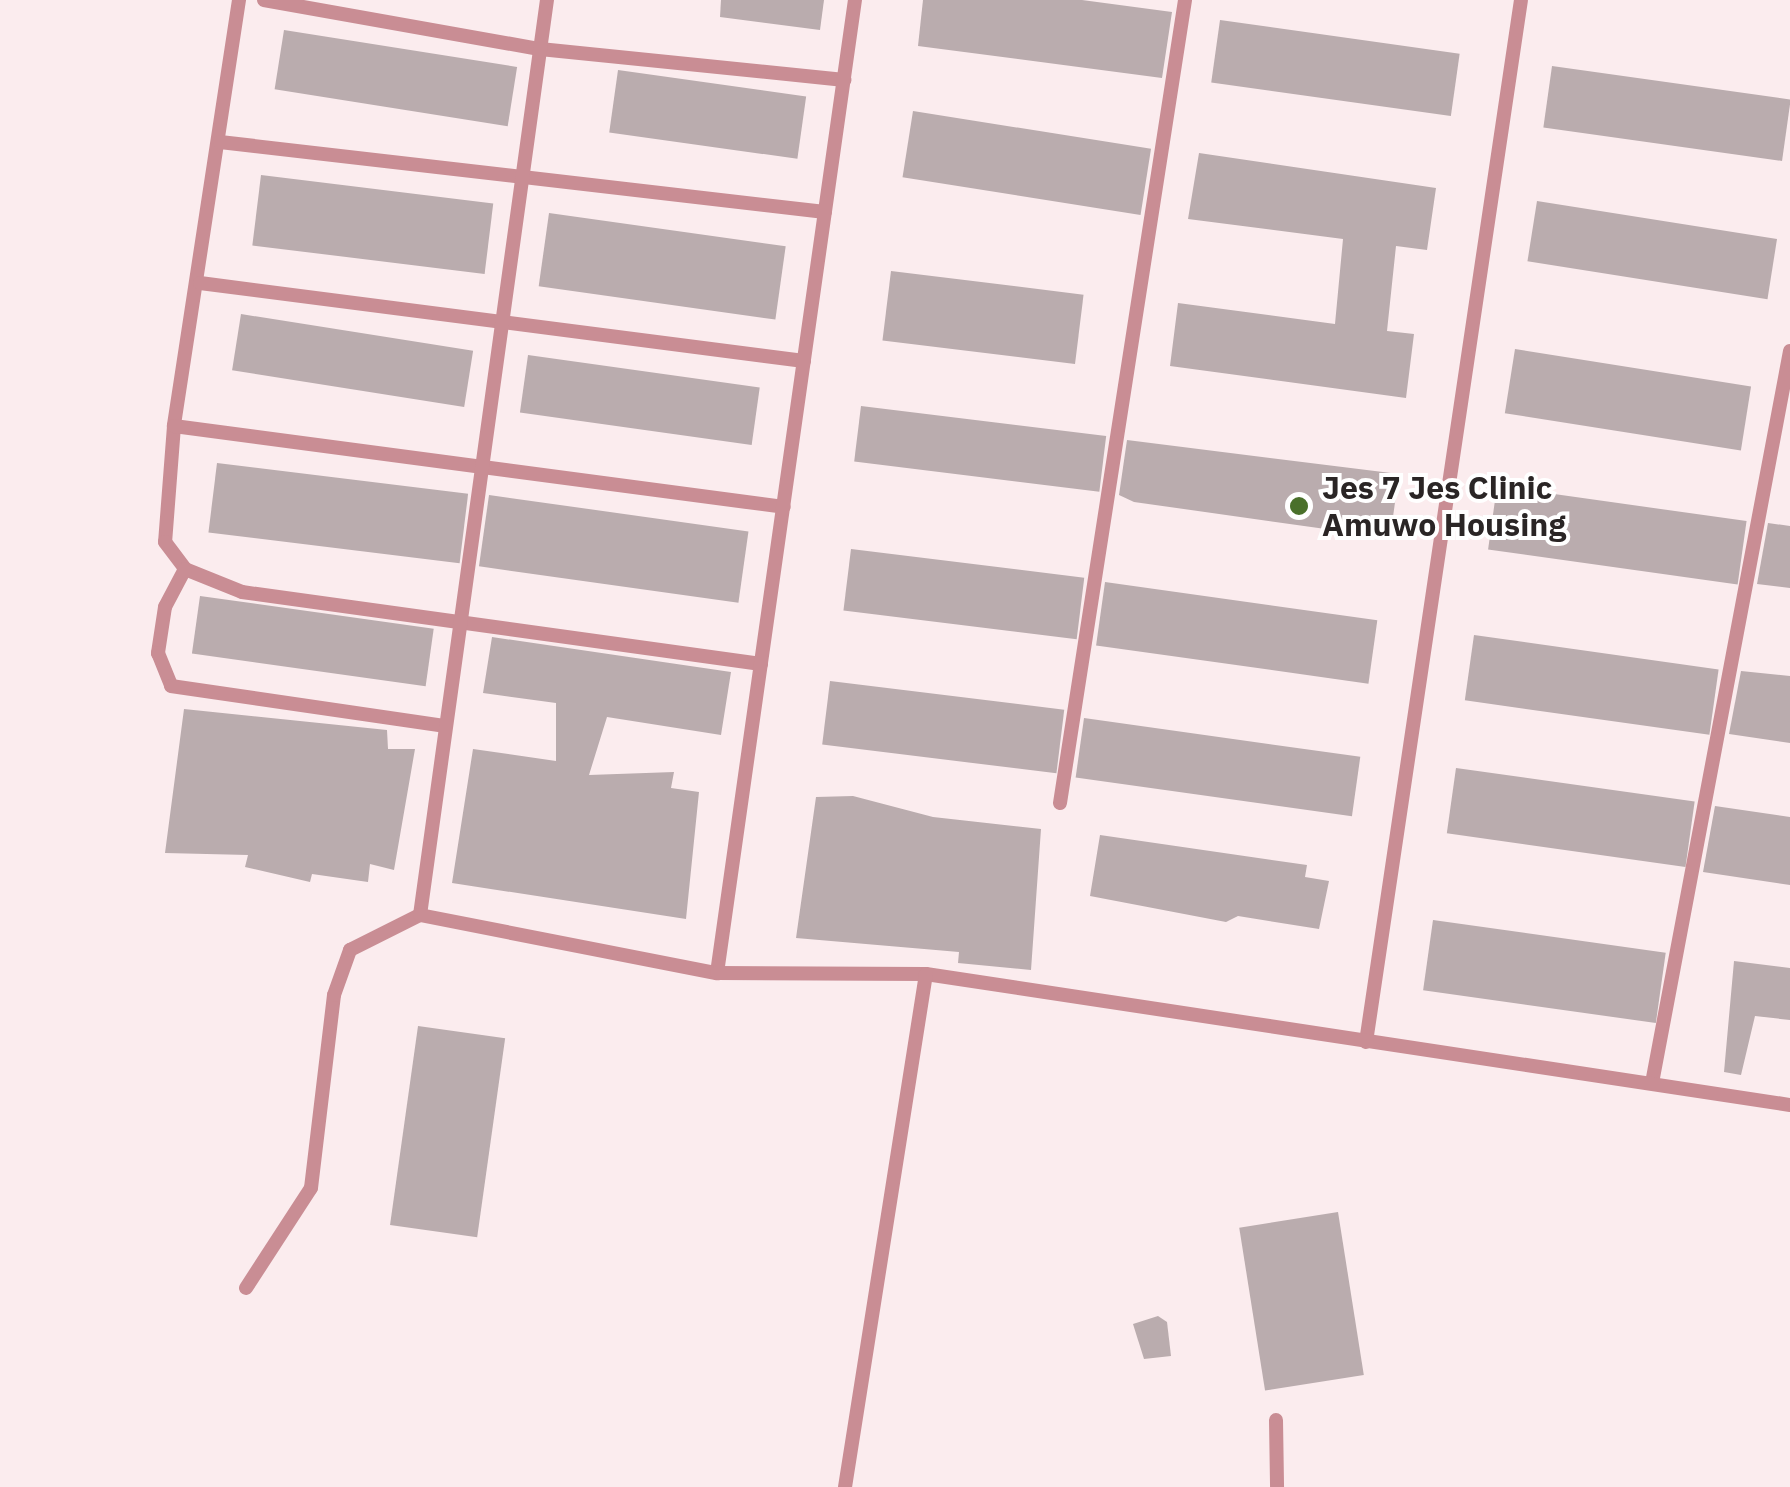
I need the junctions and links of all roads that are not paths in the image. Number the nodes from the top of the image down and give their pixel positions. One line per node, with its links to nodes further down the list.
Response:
1 (239, 0): 9 (lane)
2 (264, 0): 7 (lane)
3 (548, 0): 7 (lane)
4 (856, 0): 8 (lane)
5 (1185, 0): 23 (lane)
6 (1520, 0): 27 (lane)
7 (540, 49): 8 (lane); 10 (lane)
8 (844, 80): 11 (lane)
9 (220, 142): 10 (lane); 12 (lane)
10 (526, 175): 11 (lane); 13 (lane)
11 (825, 212): 15 (lane)
12 (200, 284): 13 (lane); 16 (lane)
13 (498, 328): 15 (lane); 17 (lane)
14 (1790, 350): 28 (lane)
15 (804, 361): 18 (lane)
16 (174, 426): 17 (lane); 19 (lane)
17 (484, 469): 18 (lane); 20 (lane)
18 (784, 507): 21 (lane)
19 (185, 569): 20 (lane); 22 (lane)
20 (466, 620): 21 (lane); 22 (lane)
21 (761, 664): 25 (lane)
22 (444, 726): 24 (lane)
23 (1060, 803)
24 (420, 915): 25 (lane); 30 (lane)
25 (717, 973): 26 (lane)
26 (926, 974): 27 (lane); 32 (lane)
27 (1366, 1042): 28 (lane)
28 (1652, 1083): 29 (lane)
29 (1790, 1105)
30 (246, 1288)
31 (1276, 1420): 33 (lane)
32 (845, 1487)
33 (1276, 1487)

